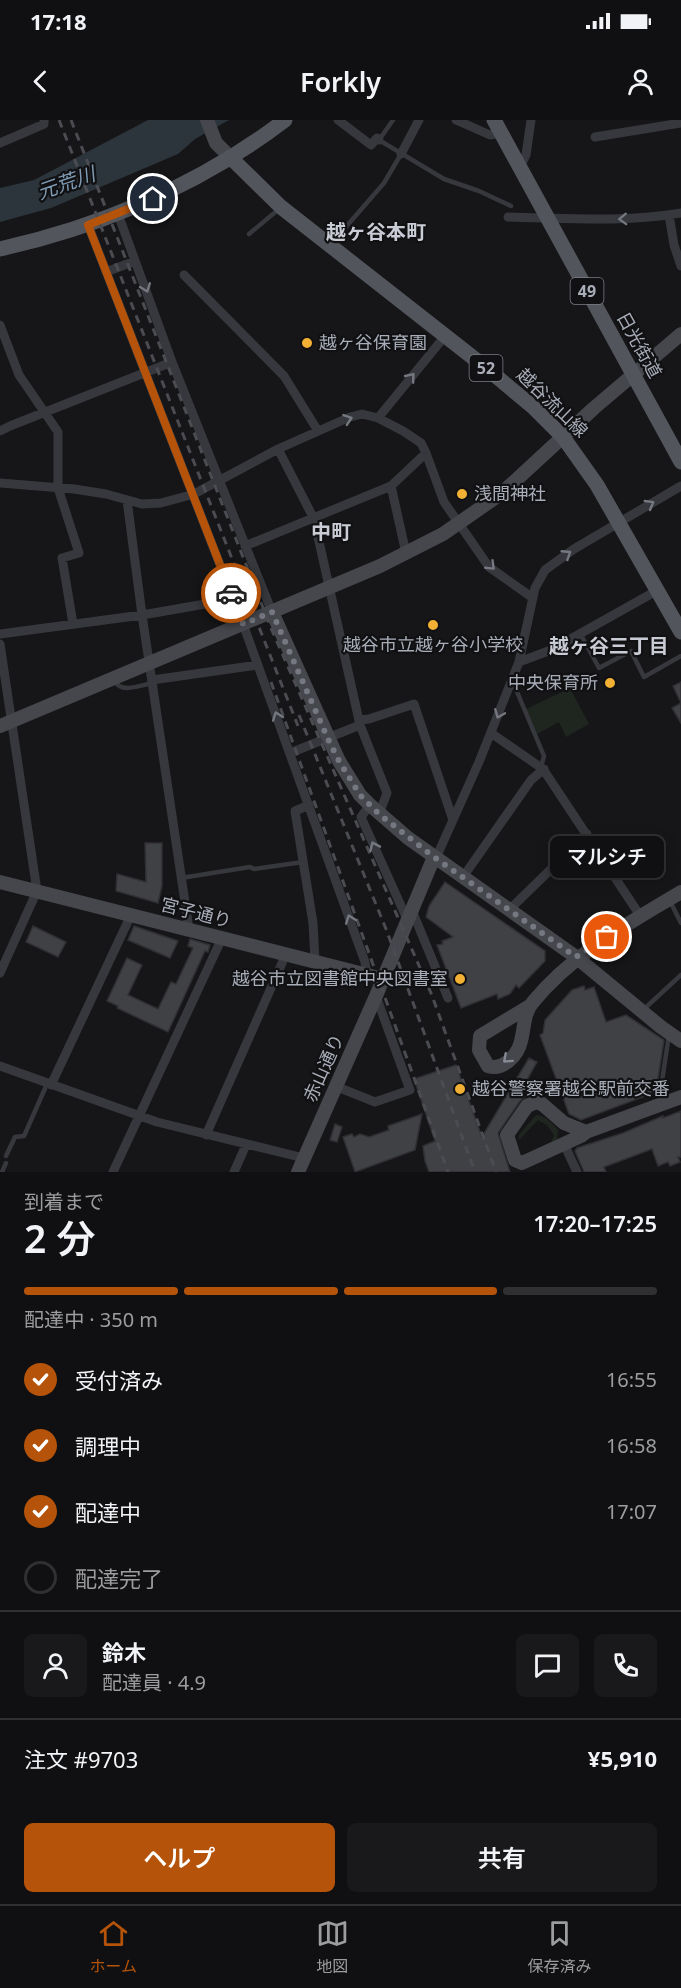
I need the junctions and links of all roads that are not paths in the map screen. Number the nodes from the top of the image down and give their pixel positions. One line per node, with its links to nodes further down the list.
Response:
1 (44, 120): 14 (street)
2 (207, 120): 16 (street)
3 (285, 120): 16 (main road)
4 (338, 120): 13 (street)
5 (393, 120): 13 (lane)
6 (418, 120): 15 (street)
7 (456, 120): 11 (street)
8 (531, 120): 17 (street)
9 (681, 123): 10 (street)
10 (639, 125): 12 (street)
11 (497, 126): 17 (main road, 日光街道 / 49)
12 (595, 137)
13 (380, 140): 15 (lane)
14 (0, 143)
15 (401, 154): 18 (lane); 27 (lane)
16 (230, 157): 19 (main road, 越谷流山線 / 52); 21 (main road)
17 (520, 167): 24 (main road, 日光街道 / 49)
18 (511, 206)
19 (281, 207): 26 (lane); 27 (main road, 越谷流山線 / 52)
20 (681, 213): 22 (street)
21 (118, 214): 25 (main road); 29 (street)
22 (669, 215): 24 (street, one-way to 24); 30 (street)
23 (508, 217): 24 (street)
24 (547, 218): 38 (main road, 日光街道 / 49)
25 (88, 225): 28 (main road); 31 (street)
26 (249, 234)
27 (330, 245): 35 (main road, 越谷流山線 / 52)
28 (0, 249)
29 (135, 261): 31 (street); 36 (street, one-way to 36)
30 (681, 266)
31 (106, 272): 37 (street)
32 (184, 275): 41 (street)
33 (0, 325): 39 (street)
34 (681, 334): 38 (street)
35 (445, 336): 40 (street, one-way to 35); 43 (main road, 越谷流山線 / 52)
36 (172, 362): 37 (street); 47 (street)
37 (145, 373): 39 (street); 52 (street)
38 (634, 375): 43 (street); 46 (main road, 日光街道 / 49)
39 (45, 412): 42 (street); 51 (street)
40 (378, 418): 41 (street, one-way to 40); 45 (street)
41 (318, 430): 44 (street)
42 (0, 431)
43 (563, 437): 55 (main road, 越谷流山線 / 52); 56 (street)
44 (278, 448): 47 (street); 54 (street)
45 (426, 453): 49 (street); 56 (street)
46 (681, 462)
47 (219, 479): 52 (street); 57 (street)
48 (0, 483): 51 (street)
49 (391, 486): 54 (street); 58 (street)
50 (681, 486): 55 (street, one-way to 50)
51 (58, 488): 53 (street); 65 (street)
52 (194, 494): 53 (street); 62 (street)
53 (127, 500): 64 (street)
54 (314, 519): 57 (street); 59 (street)
55 (619, 522): 60 (main road, 越谷流山線 / 52); 61 (street, one-way to 55)
56 (458, 524): 58 (street); 61 (street, one-way to 61)
57 (245, 546): 63 (street)
58 (406, 553): 59 (street)
59 (330, 587): 63 (street); 79 (street)
60 (658, 590): 67 (main road, 越谷流山線 / 52); 68 (street)
61 (533, 598): 72 (street)
62 (234, 599): 64 (street); 66 (street)
63 (272, 612): 66 (street); 82 (street)
64 (142, 615): 65 (street); 73 (street)
65 (73, 624): 69 (street)
66 (243, 624): 73 (street); 74 (street)
67 (681, 632)
68 (580, 633): 71 (lane); 72 (street)
69 (0, 634)
70 (0, 644): 78 (street)
71 (681, 656)
72 (519, 662): 77 (street)
73 (150, 663): 75 (street); 76 (street)
74 (258, 665): 76 (street); 83 (street, one-way to 74)
75 (114, 678): 76 (lane); 80 (street)
76 (153, 682): 92 (street)
77 (510, 686): 81 (street, one-way to 81); 84 (lane)
78 (4, 704): 80 (street)
79 (359, 723): 82 (street); 86 (street); 87 (street)
80 (6, 724): 94 (street)
81 (491, 733): 84 (street); 87 (street)
82 (328, 739): 83 (street); 86 (street)
83 (290, 753): 85 (street)
84 (543, 768): 88 (street); 91 (street)
85 (309, 805): 90 (street); 107 (street, one-way to 85)
86 (375, 810): 89 (street); 97 (street, one-way to 86)
87 (453, 820): 89 (street)
88 (587, 834): 96 (street); 99 (street)
89 (435, 858): 91 (street); 97 (street, 赤山通り)
90 (303, 862): 92 (lane); 105 (street)
91 (463, 877): 96 (street)
92 (182, 878): 101 (street)
93 (0, 882): 94 (street, 宮子通り)
94 (37, 891): 98 (street, 宮子通り); 106 (street)
95 (675, 895): 99 (street); 100 (lane)
96 (510, 909): 104 (street)
97 (409, 913): 109 (street, 赤山通り); 111 (street)
98 (131, 915): 101 (street, 宮子通り); 119 (street)
99 (641, 917): 104 (street)
100 (681, 922)
101 (189, 929): 102 (street, 宮子通り)
102 (222, 938): 103 (street, 宮子通り); 123 (street)
103 (286, 954): 105 (street, 宮子通り); 126 (street)
104 (576, 957): 112 (street); 113 (street)
105 (315, 961): 107 (street, 宮子通り)
106 (0, 973)
107 (367, 975): 109 (street, 宮子通り)
108 (681, 975): 113 (lane)
109 (383, 979): 110 (street, 赤山通り)
110 (376, 996): 120 (street, 赤山通り); 120 (street)
111 (448, 998)
112 (528, 1007): 114 (street); 115 (street)
113 (641, 1011): 116 (street)
114 (501, 1022): 115 (street); 115 (street, one-way to 114)
115 (522, 1032)
116 (669, 1032): 117 (street); 121 (lane)
117 (681, 1041)
118 (0, 1066): 119 (street)
119 (49, 1084): 123 (street); 129 (lane)
120 (335, 1086): 130 (street, 赤山通り)
121 (660, 1094)
122 (681, 1097): 125 (street)
123 (138, 1116): 126 (street); 134 (street)
124 (564, 1123): 125 (street); 127 (street); 132 (street)
125 (586, 1132): 127 (street)
126 (206, 1135): 128 (street)
127 (564, 1144): 132 (street); 137 (street)
128 (246, 1145): 130 (street); 135 (street)
129 (6, 1156)
130 (304, 1158): 136 (street, 赤山通り)
131 (6, 1163): 133 (lane)
132 (517, 1167)
133 (2, 1172)
134 (113, 1172)
135 (234, 1172)
136 (298, 1172)
137 (577, 1172)

